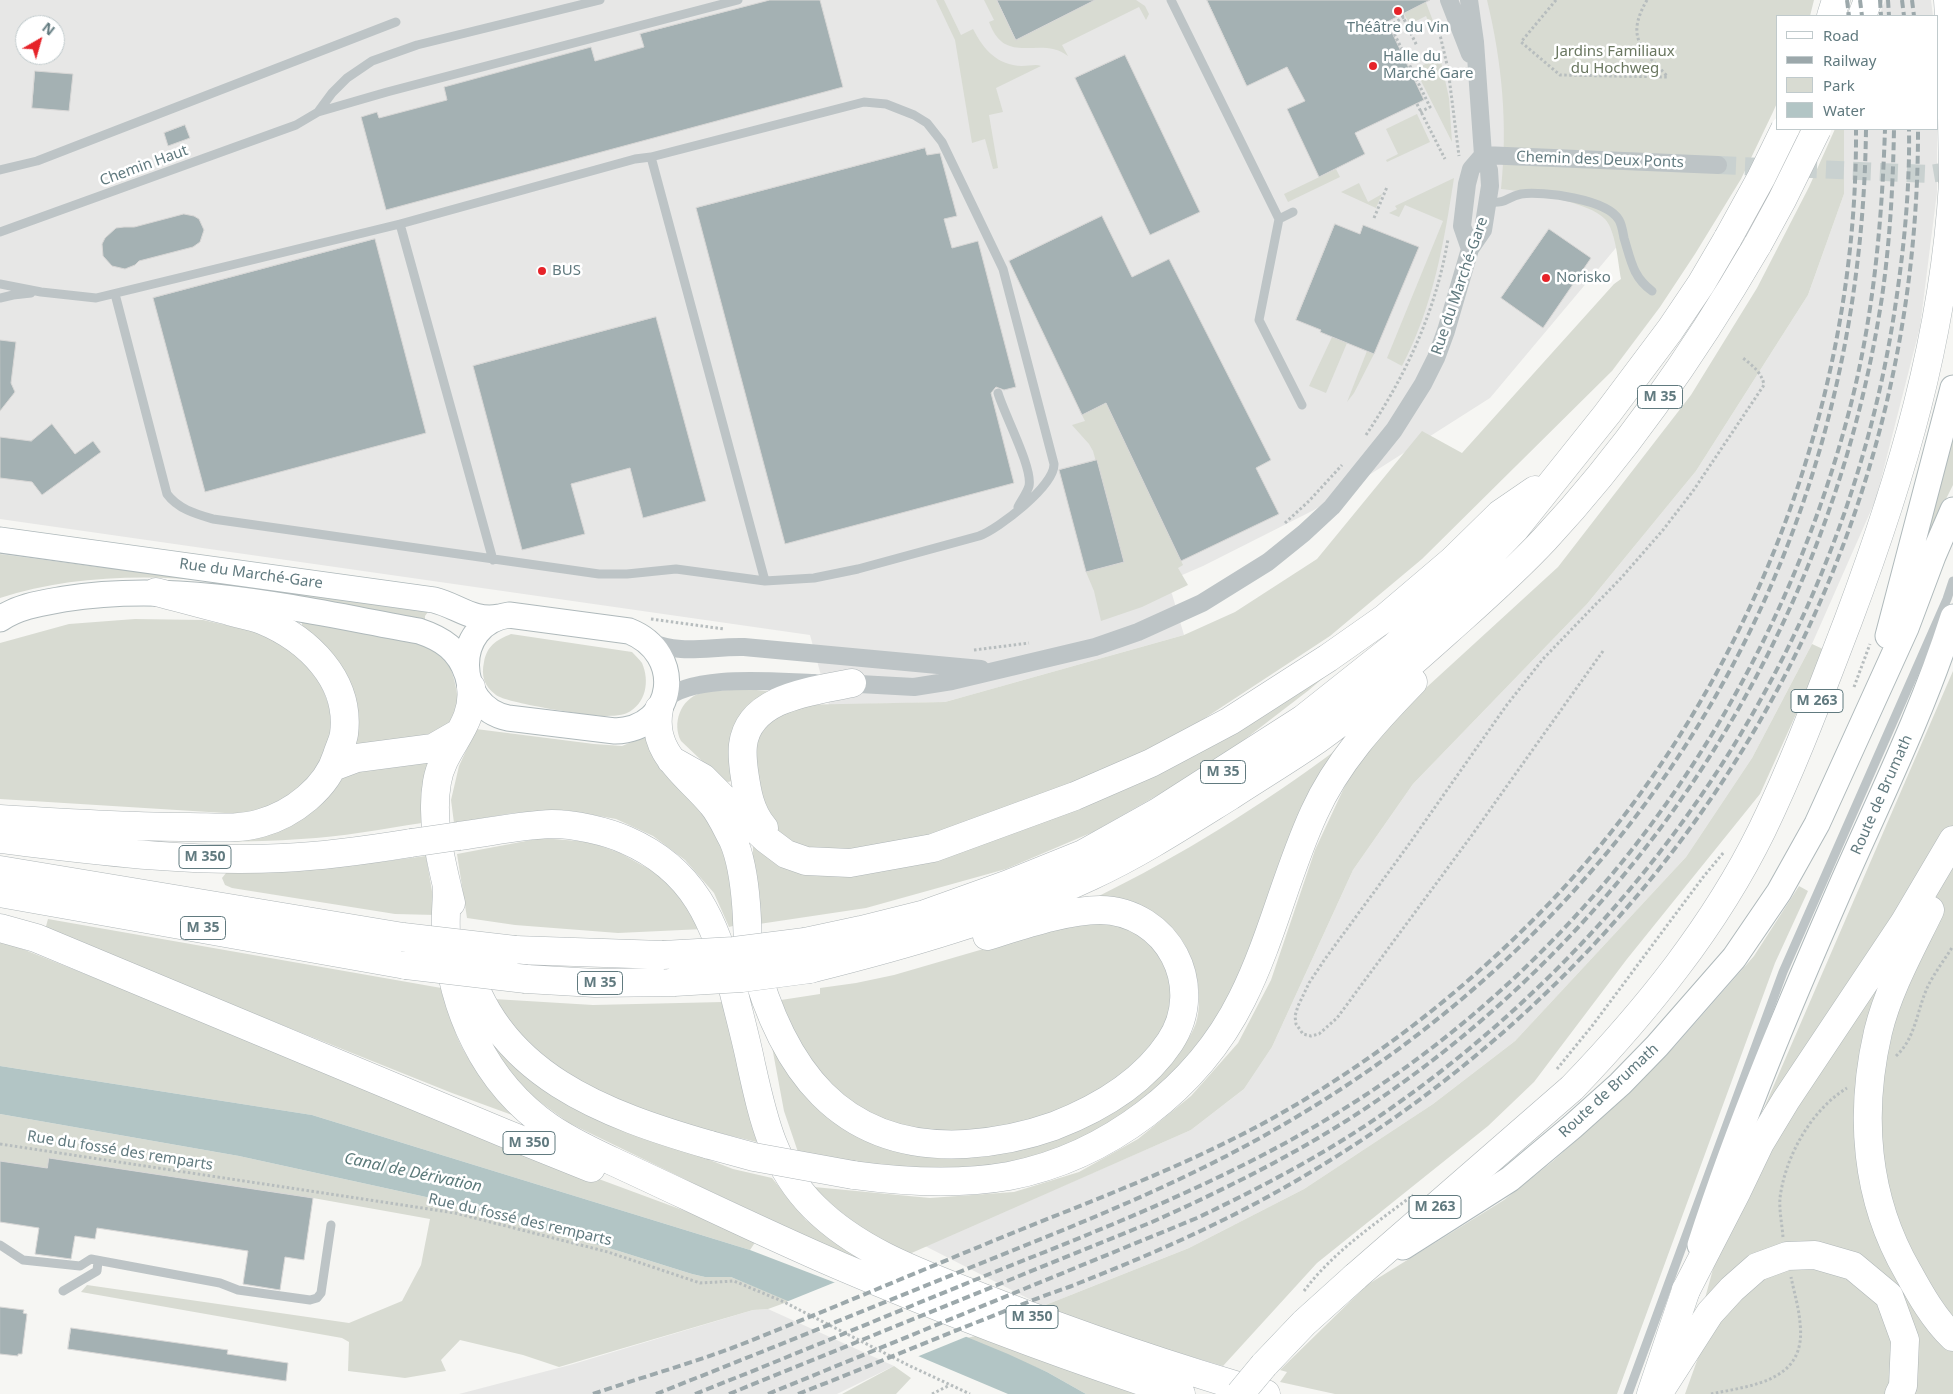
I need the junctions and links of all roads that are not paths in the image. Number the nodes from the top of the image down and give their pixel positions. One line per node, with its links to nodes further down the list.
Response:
1 (600, 0): 13 (lane)
2 (738, 0): 13 (lane)
3 (1171, 0): 23 (lane)
4 (1449, 0): 12 (street, Rue du Marché-Gare)
5 (1470, 0): 12 (street, Rue du Marché-Gare)
6 (1836, 0): 9 (main road)
7 (1868, 0): 10 (main road)
8 (1948, 0): 20 (main road, bridge)
9 (1831, 15)
10 (1862, 15)
11 (396, 22): 19 (lane)
12 (1478, 73): 16 (street, Rue du Marché-Gare)
13 (318, 112): 25 (lane, Chemin Haut)
14 (1785, 130): 35 (main road, M 35, bridge)
15 (1817, 130): 42 (main road, M 35, bridge)
16 (1483, 155): 18 (street, Chemin des Deux Ponts); 21 (street, Rue du Marché-Gare); 26 (street)
17 (651, 157): 24 (lane); 36 (lane); 43 (lane)
18 (1718, 165)
19 (0, 170)
20 (1952, 183): 76 (main road, M 263)
21 (1488, 202): 26 (street, Rue du Marché-Gare); 28 (lane)
22 (1293, 212): 23 (lane)
23 (1279, 219): 34 (lane)
24 (400, 224): 30 (lane); 41 (lane)
25 (0, 232)
26 (1470, 249): 51 (street, Rue du Marché-Gare)
27 (0, 284): 29 (lane)
28 (1652, 291)
29 (42, 292): 30 (lane); 31 (lane)
30 (115, 294): 41 (lane)
31 (0, 298)
32 (1953, 388): 56 (main road, Route de Brumath / M 263)
33 (998, 393): 36 (lane)
34 (1302, 405)
35 (1561, 472): 63 (main road); 65 (main road, M 35, bridge)
36 (1017, 510): 43 (lane)
37 (1953, 510): 40 (main road, Route de Brumath / M 263)
38 (1953, 534): 40 (lane)
39 (0, 540): 47 (main road, Rue du Marché-Gare)
40 (1932, 558): 56 (main road, Route de Brumath / M 263)
41 (493, 560): 43 (lane)
42 (1515, 570): 66 (main road, bridge); 70 (main road, M 35)
43 (765, 581)
44 (1953, 581): 83 (lane)
45 (156, 592): 46 (main road); 52 (main road); 59 (main road)
46 (4, 615)
47 (500, 616): 49 (main road, Rue du Marché-Gare); 52 (main road)
48 (1953, 617): 54 (main road, Route de Brumath)
49 (649, 630): 51 (street); 55 (main road)
50 (1953, 638): 54 (main road)
51 (994, 670): 53 (street, Rue du Marché-Gare)
52 (470, 682): 55 (main road); 57 (main road)
53 (852, 683): 55 (street, Rue du Marché-Gare); 63 (main road)
54 (1930, 686): 77 (main road, Route de Brumath)
55 (661, 705): 58 (main road)
56 (1859, 732): 76 (main road, Route de Brumath / M 263)
57 (460, 733): 59 (main road); 66 (main road)
58 (671, 760): 63 (main road); 69 (main road, M 350)
59 (334, 767): 60 (main road)
60 (0, 819)
61 (0, 839): 71 (main road, M 350, bridge)
62 (1953, 840): 77 (main road)
63 (786, 854)
64 (1953, 866): 79 (main road)
65 (0, 870)
66 (447, 886): 73 (main road, M 350)
67 (0, 893): 70 (main road, M 35, bridge)
68 (0, 928): 73 (main road, M 350)
69 (748, 937): 70 (main road); 71 (main road, M 350)
70 (928, 938)
71 (750, 1057): 82 (main road, M 350)
72 (332, 1225): 75 (lane)
73 (788, 1242): 80 (main road, M 350)
74 (0, 1245): 75 (lane)
75 (98, 1261): 78 (lane)
76 (1355, 1277): 81 (main road, Route de Brumath / M 263, bridge)
77 (1686, 1290): 84 (main road, Route de Brumath)
78 (63, 1291)
79 (1953, 1337)
80 (1181, 1394)
81 (1240, 1394)
82 (1266, 1394)
83 (1628, 1394)
84 (1651, 1394)
85 (1658, 1394): 86 (main road)
86 (1899, 1394)

